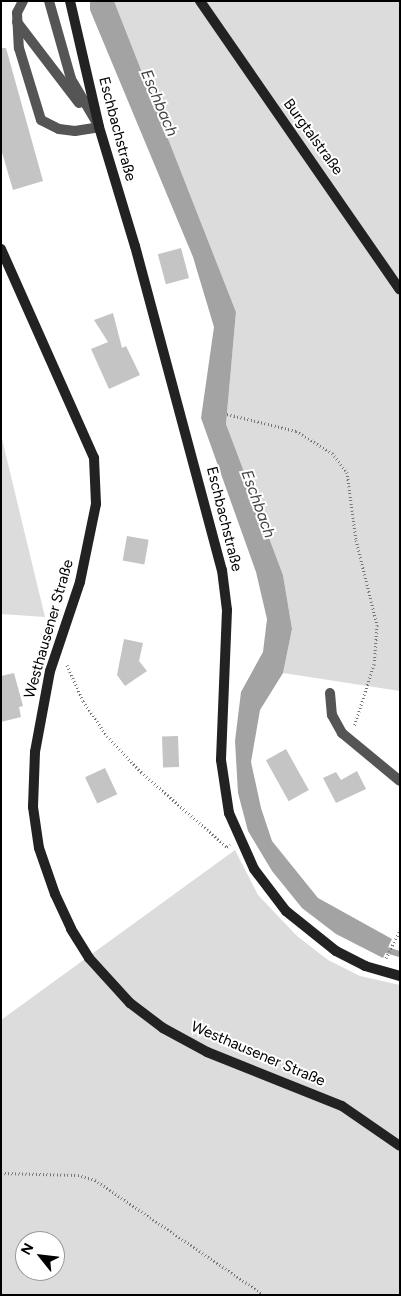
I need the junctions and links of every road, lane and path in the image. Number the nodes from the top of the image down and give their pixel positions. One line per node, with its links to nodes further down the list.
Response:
1 (24, 1): 5 (street)
2 (49, 1): 6 (street)
3 (70, 1): 6 (main road, Eschbachstraße)
4 (200, 1): 8 (main road, Burgtalstraße)
5 (17, 22): 6 (street); 6 (street)
6 (99, 127): 14 (main road, Eschbachstraße)
7 (1, 249): 10 (main road, Westhausener Straße)
8 (400, 290)
9 (227, 414): 12 (path)
10 (58, 650): 14 (path); 18 (main road, Westhausener Straße)
11 (330, 693): 12 (street)
12 (350, 742): 13 (street)
13 (400, 781)
14 (238, 839): 17 (main road, Eschbachstraße)
15 (400, 930): 16 (path)
16 (385, 959)
17 (400, 976)
18 (400, 1146)
19 (1, 1173): 20 (path)
20 (264, 1295)

